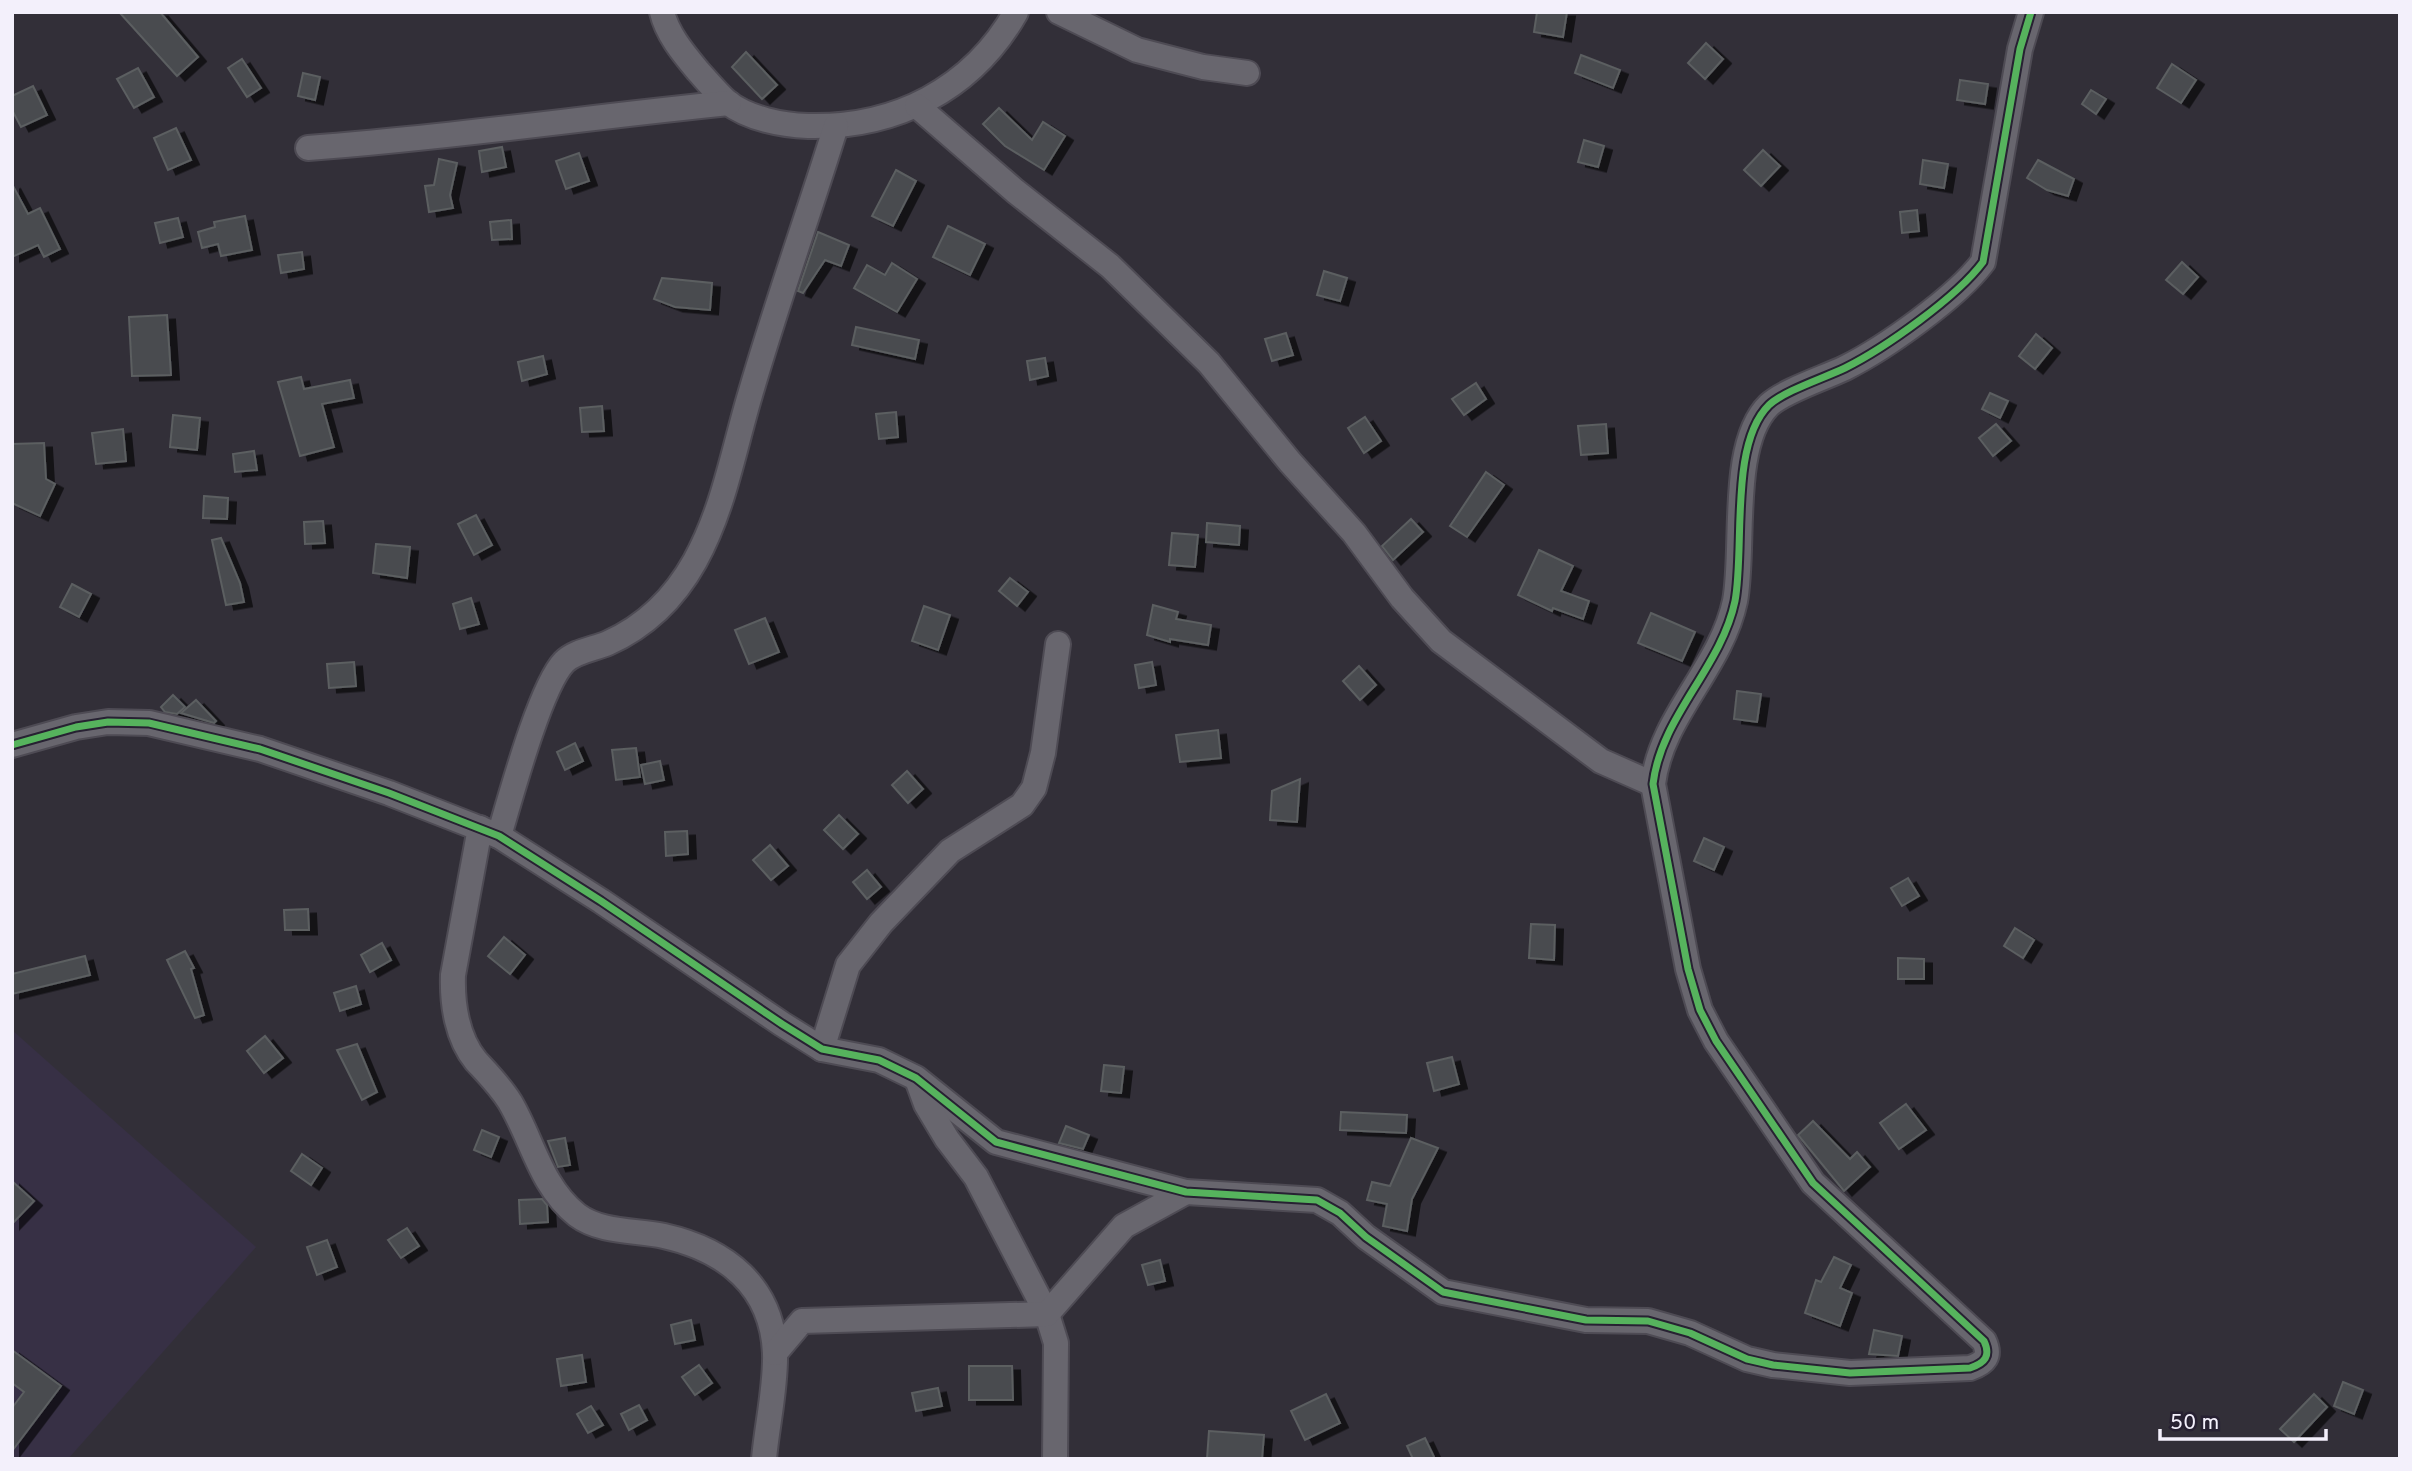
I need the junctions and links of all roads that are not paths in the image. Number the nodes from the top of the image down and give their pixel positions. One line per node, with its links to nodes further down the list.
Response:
1 (662, 12): 6 (street)
2 (1016, 12): 7 (street)
3 (1059, 12): 5 (street)
4 (2031, 12): 12 (street)
5 (1247, 73)
6 (729, 103): 8 (street); 9 (street)
7 (917, 106): 8 (street); 12 (street)
8 (836, 127): 13 (street)
9 (307, 148)
10 (1058, 644): 14 (street)
11 (12, 745): 13 (street)
12 (1653, 784): 16 (street)
13 (490, 832): 14 (street); 18 (street)
14 (822, 1049): 15 (street)
15 (916, 1078): 16 (street); 17 (street)
16 (1186, 1192): 17 (street)
17 (1047, 1314): 18 (street); 20 (street)
18 (775, 1353): 19 (street)
19 (764, 1459)
20 (1055, 1459)

